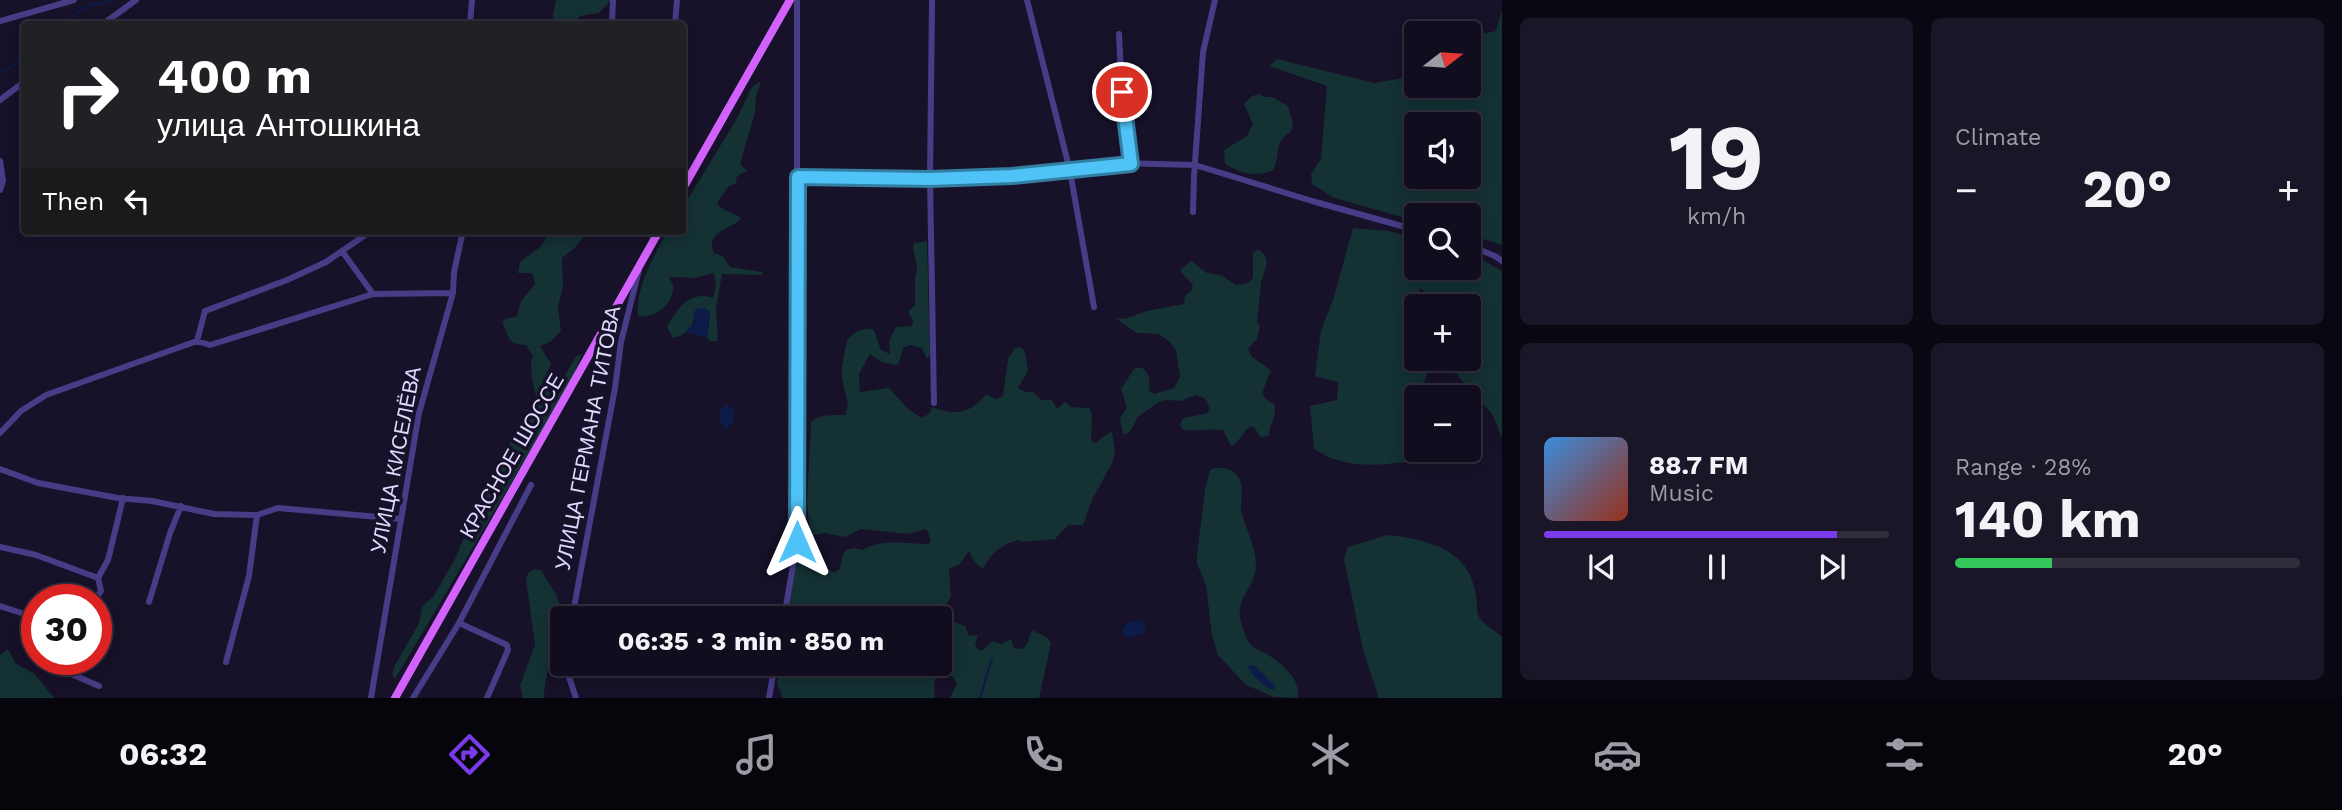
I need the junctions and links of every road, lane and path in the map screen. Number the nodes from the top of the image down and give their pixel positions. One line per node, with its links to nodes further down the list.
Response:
1 (74, 0): 13 (street)
2 (135, 0): 14 (street)
3 (472, 0): 15 (street)
4 (614, 0): 16 (street)
5 (677, 0): 17 (street)
6 (790, 0): 11 (main road)
7 (797, 0): 12 (street)
8 (932, 0): 26 (street)
9 (1027, 0): 24 (street)
10 (1215, 0): 23 (street)
11 (783, 11): 12 (street); 27 (main road)
12 (797, 18): 25 (street)
13 (1, 19)
14 (107, 21)
15 (470, 21)
16 (612, 21)
17 (675, 21)
18 (1119, 34): 22 (street)
19 (21, 84): 20 (street)
20 (0, 100)
21 (0, 161): 28 (street)
22 (1131, 164): 23 (street); 24 (street)
23 (1195, 165): 29 (street); 30 (street)
24 (1070, 171): 26 (street); 40 (street)
25 (798, 177): 26 (street); 56 (street)
26 (930, 179): 42 (street)
27 (686, 184)
28 (0, 190)
29 (1193, 212)
30 (1404, 226)
31 (365, 235): 35 (street)
32 (462, 235): 38 (street, УЛИЦА КИСЕЛЁВА)
33 (657, 235): 37 (main road, КРАСНОЕ ШОССЕ)
34 (1481, 250): 36 (street)
35 (342, 251): 39 (street); 41 (street)
36 (1502, 261)
37 (640, 265): 55 (street, УЛИЦА ГЕРМАНА ТИТОВА); 65 (main road, КРАСНОЕ ШОССЕ)
38 (453, 293): 39 (street); 49 (street, УЛИЦА КИСЕЛЁВА)
39 (373, 294): 41 (street)
40 (1094, 307)
41 (197, 341): 43 (street)
42 (934, 402)
43 (0, 433)
44 (0, 470): 46 (street)
45 (531, 485): 58 (street)
46 (123, 498): 47 (street); 51 (street)
47 (181, 506): 48 (street); 53 (street)
48 (257, 515): 49 (street); 59 (street)
49 (401, 519): 64 (street, УЛИЦА КИСЕЛЁВА)
50 (0, 547): 51 (street)
51 (99, 578): 52 (street)
52 (100, 584)
53 (149, 602)
54 (0, 606): 57 (street)
55 (574, 606)
56 (786, 606)
57 (21, 613)
58 (459, 623): 66 (street); 67 (street)
59 (226, 662)
60 (74, 675): 63 (street)
61 (569, 676): 68 (street)
62 (773, 676): 69 (street)
63 (99, 686)
64 (371, 698)
65 (395, 698)
66 (413, 698)
67 (487, 698)
68 (576, 698)
69 (769, 698)

